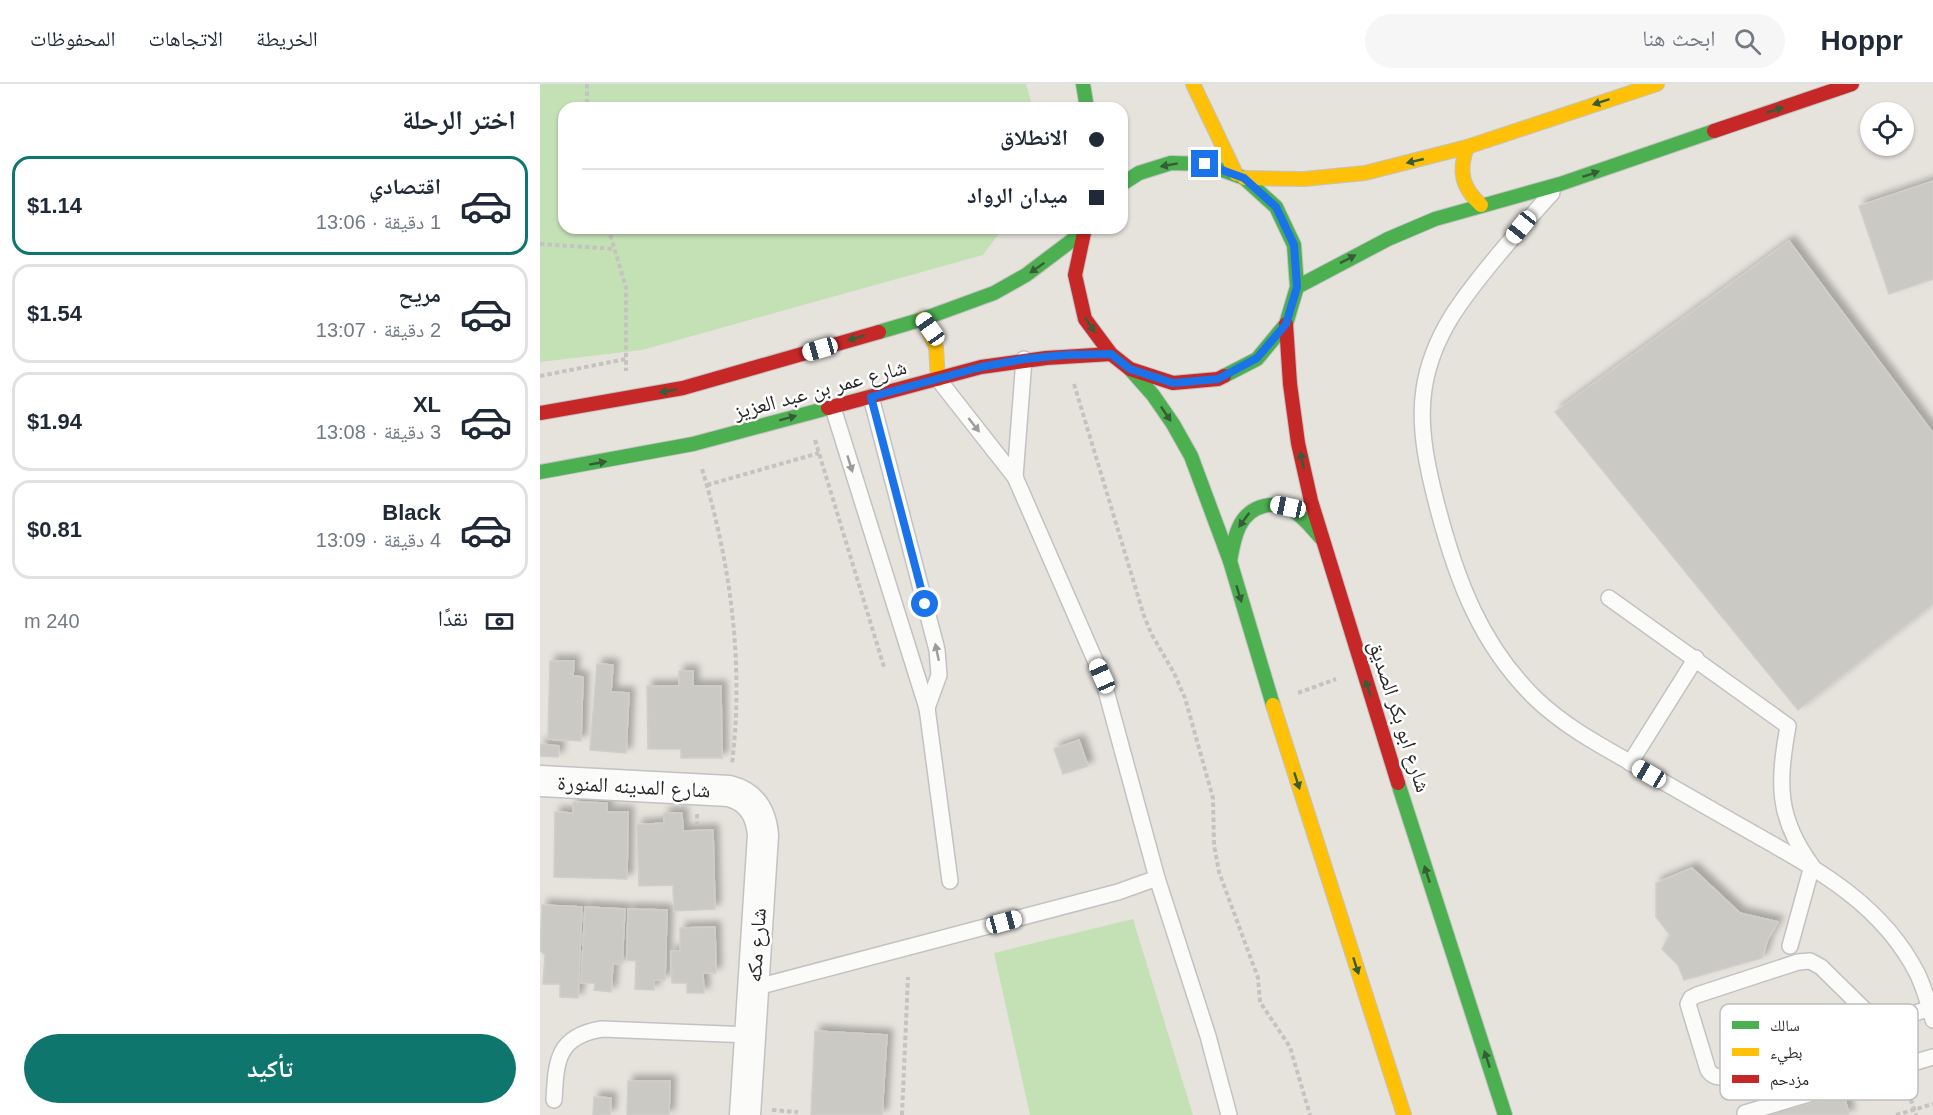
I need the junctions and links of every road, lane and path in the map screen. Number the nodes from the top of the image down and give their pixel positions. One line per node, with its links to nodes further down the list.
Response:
1 (587, 84): 6 (path)
2 (1083, 84): 7 (main road)
3 (1192, 84): 9 (main road)
4 (1657, 84): 8 (main road, one-way to 8)
5 (1852, 84): 11 (main road, one-way to 5)
6 (587, 102)
7 (1086, 102)
8 (1467, 147): 9 (main road, one-way to 9); 12 (main road)
9 (1240, 176): 10 (main road, one-way to 10); 18 (main road)
10 (1128, 180)
11 (1560, 184): 12 (main road); 46 (lane)
12 (1481, 205): 18 (main road, one-way to 12)
13 (610, 234): 17 (path)
14 (1079, 234): 19 (main road, شارع عمر بن عبد العزيز, one-way to 19)
15 (1083, 234): 21 (main road, one-way to 21)
16 (540, 244): 17 (path)
17 (614, 249): 23 (path)
18 (1297, 287): 20 (main road)
19 (923, 319): 27 (main road); 29 (main road, شارع عمر بن عبد العزيز, one-way to 29)
20 (1286, 324): 25 (main road); 38 (main road, شارع ابو بكر الصديق, one-way to 20)
21 (1111, 354): 22 (main road, شارع عمر بن عبد العزيز); 25 (main road)
22 (1065, 355): 24 (main road, شارع عمر بن عبد العزيز); 70 (path)
23 (626, 359): 26 (path); 29 (path)
24 (1024, 359): 27 (main road, شارع عمر بن عبد العزيز); 36 (lane)
25 (1130, 369): 39 (main road, one-way to 39)
26 (540, 376)
27 (938, 379): 28 (main road, شارع عمر بن عبد العزيز); 36 (lane, one-way to 36)
28 (871, 397): 30 (main road, شارع عمر بن عبد العزيز); 45 (lane, one-way to 28)
29 (627, 399): 31 (main road, شارع عمر بن عبد العزيز)
30 (833, 408): 32 (main road, شارع عمر بن عبد العزيز); 45 (lane, one-way to 45)
31 (540, 413)
32 (807, 413): 33 (main road, شارع عمر بن عبد العزيز, one-way to 32); 34 (path)
33 (693, 444): 35 (main road, شارع عمر بن عبد العزيز, one-way to 33); 37 (path)
34 (819, 453): 37 (path); 42 (path)
35 (540, 472)
36 (1015, 477): 50 (lane)
37 (707, 485): 48 (path)
38 (1324, 541): 39 (main road, one-way to 39); 43 (main road, شارع ابو بكر الصديق)
39 (1230, 561): 44 (main road, one-way to 44)
40 (1609, 598): 41 (lane)
41 (1696, 658): 46 (lane); 49 (lane)
42 (884, 667)
43 (1362, 670): 44 (path); 72 (main road, شارع ابو بكر الصديق, one-way to 43)
44 (1272, 702): 71 (main road, one-way to 71)
45 (927, 708): 51 (lane)
46 (1630, 763): 49 (lane)
47 (540, 781): 48 (street, شارع المدينه المنورة)
48 (729, 791): 54 (street, شارع مكه)
49 (1812, 866): 52 (lane); 56 (lane)
50 (1157, 878): 54 (lane); 69 (lane)
51 (950, 881)
52 (1790, 946)
53 (908, 977): 68 (path)
54 (753, 988): 57 (street, شارع مكه)
55 (1859, 1004): 60 (lane)
56 (1931, 1014)
57 (750, 1035): 61 (lane); 67 (street, شارع مكه)
58 (1933, 1057): 59 (lane)
59 (1918, 1062)
60 (1720, 1078)
61 (554, 1100)
62 (1789, 1100): 66 (lane)
63 (1911, 1100): 65 (path)
64 (1933, 1104): 65 (path)
65 (1914, 1110): 73 (path); 74 (path)
66 (1745, 1113)
67 (745, 1115)
68 (902, 1115)
69 (1229, 1115)
70 (1310, 1115)
71 (1404, 1115)
72 (1505, 1115)
73 (1896, 1115)
74 (1916, 1115)

